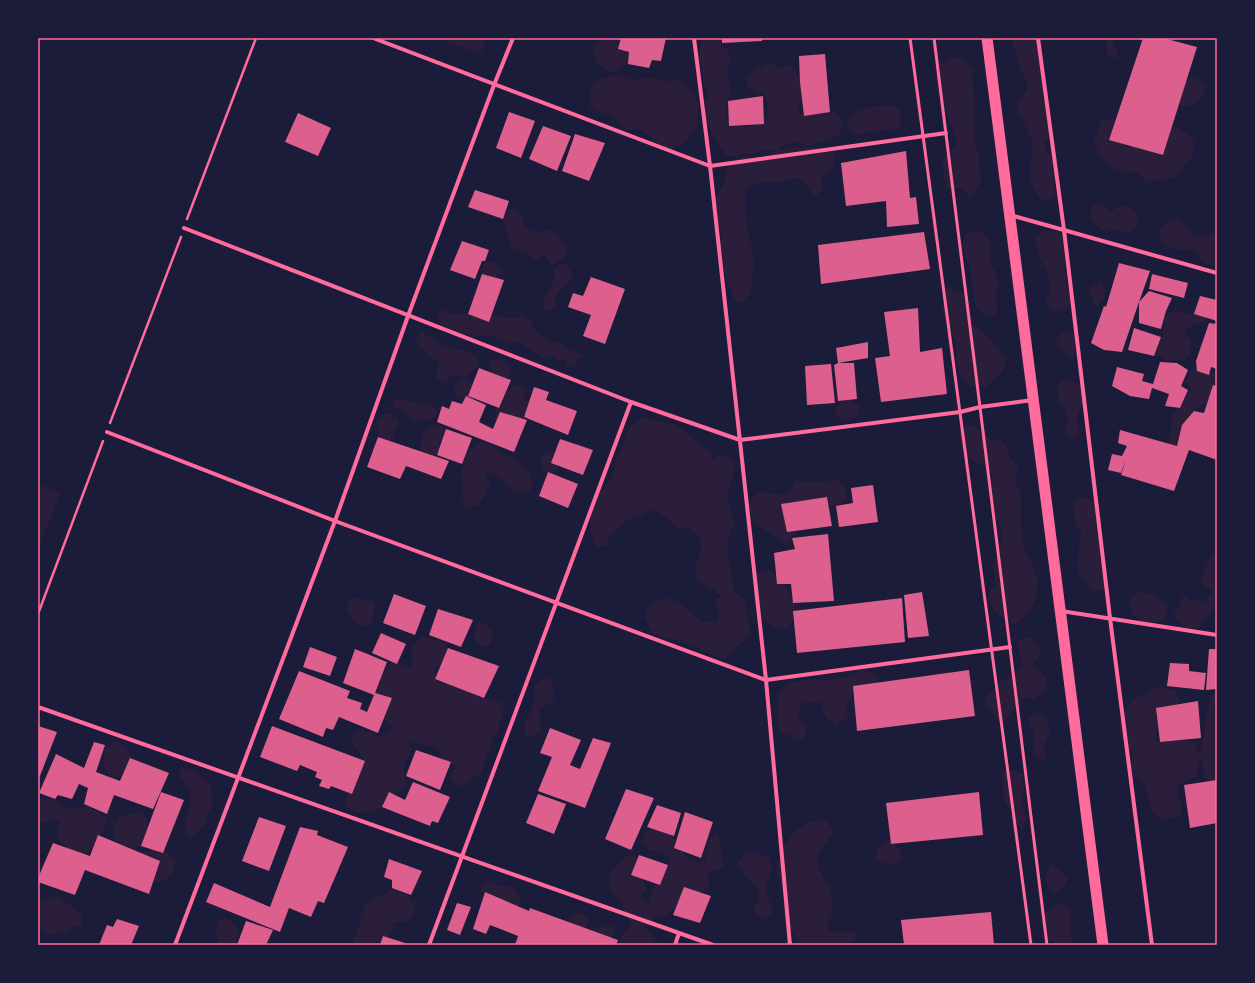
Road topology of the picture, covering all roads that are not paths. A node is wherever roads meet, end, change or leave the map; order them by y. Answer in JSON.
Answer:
{"nodes":[{"id":1,"x":373,"y":38,"type":"edge"},
{"id":2,"x":513,"y":38,"type":"edge"},
{"id":3,"x":694,"y":38,"type":"edge"},
{"id":4,"x":910,"y":38,"type":"edge"},
{"id":5,"x":934,"y":38,"type":"edge"},
{"id":6,"x":987,"y":38,"type":"edge"},
{"id":7,"x":1038,"y":38,"type":"edge"},
{"id":8,"x":494,"y":85,"type":"junction"},
{"id":9,"x":946,"y":133,"type":"junction"},
{"id":10,"x":924,"y":136,"type":"junction"},
{"id":11,"x":710,"y":166,"type":"junction"},
{"id":12,"x":1010,"y":215,"type":"junction"},
{"id":13,"x":184,"y":228,"type":"road end"},
{"id":14,"x":1064,"y":230,"type":"junction"},
{"id":15,"x":1217,"y":273,"type":"edge"},
{"id":16,"x":408,"y":316,"type":"junction"},
{"id":17,"x":1033,"y":400,"type":"junction"},
{"id":18,"x":631,"y":402,"type":"junction"},
{"id":19,"x":980,"y":407,"type":"junction"},
{"id":20,"x":960,"y":412,"type":"junction"},
{"id":21,"x":107,"y":432,"type":"road end"},
{"id":22,"x":740,"y":440,"type":"junction"},
{"id":23,"x":335,"y":521,"type":"junction"},
{"id":24,"x":557,"y":603,"type":"junction"},
{"id":25,"x":1060,"y":611,"type":"junction"},
{"id":26,"x":1110,"y":618,"type":"junction"},
{"id":27,"x":1217,"y":635,"type":"edge"},
{"id":28,"x":1010,"y":647,"type":"junction"},
{"id":29,"x":992,"y":649,"type":"junction"},
{"id":30,"x":766,"y":680,"type":"junction"},
{"id":31,"x":38,"y":707,"type":"edge"},
{"id":32,"x":238,"y":778,"type":"junction"},
{"id":33,"x":462,"y":856,"type":"junction"},
{"id":34,"x":680,"y":933,"type":"junction"},
{"id":35,"x":175,"y":945,"type":"edge"},
{"id":36,"x":429,"y":945,"type":"edge"},
{"id":37,"x":675,"y":945,"type":"edge"},
{"id":38,"x":713,"y":945,"type":"edge"},
{"id":39,"x":790,"y":945,"type":"edge"},
{"id":40,"x":1031,"y":945,"type":"edge"},
{"id":41,"x":1048,"y":945,"type":"edge"},
{"id":42,"x":1103,"y":945,"type":"edge"},
{"id":43,"x":1152,"y":945,"type":"edge"}],
"edges":[{"from":1,"to":8,"type":"street"},
{"from":2,"to":8,"type":"street"},
{"from":3,"to":11,"type":"street"},
{"from":4,"to":10,"type":"lane"},
{"from":5,"to":9,"type":"lane"},
{"from":6,"to":12,"type":"highway"},
{"from":7,"to":14,"type":"street"},
{"from":8,"to":11,"type":"street"},
{"from":8,"to":16,"type":"street"},
{"from":9,"to":10,"type":"street"},
{"from":9,"to":19,"type":"lane"},
{"from":10,"to":11,"type":"street"},
{"from":10,"to":20,"type":"lane"},
{"from":11,"to":22,"type":"street"},
{"from":12,"to":14,"type":"street"},
{"from":12,"to":17,"type":"highway"},
{"from":13,"to":16,"type":"street"},
{"from":14,"to":15,"type":"street"},
{"from":14,"to":26,"type":"street"},
{"from":16,"to":18,"type":"street"},
{"from":16,"to":23,"type":"street"},
{"from":17,"to":19,"type":"street"},
{"from":17,"to":25,"type":"highway"},
{"from":18,"to":22,"type":"street"},
{"from":18,"to":24,"type":"street"},
{"from":19,"to":20,"type":"street"},
{"from":19,"to":28,"type":"lane"},
{"from":20,"to":22,"type":"street"},
{"from":20,"to":29,"type":"lane"},
{"from":21,"to":23,"type":"street"},
{"from":22,"to":30,"type":"street"},
{"from":23,"to":24,"type":"street"},
{"from":23,"to":32,"type":"street"},
{"from":24,"to":30,"type":"street"},
{"from":24,"to":33,"type":"street"},
{"from":25,"to":26,"type":"street"},
{"from":25,"to":42,"type":"highway"},
{"from":26,"to":27,"type":"street"},
{"from":26,"to":43,"type":"street"},
{"from":28,"to":29,"type":"street"},
{"from":28,"to":41,"type":"lane"},
{"from":29,"to":30,"type":"street"},
{"from":29,"to":40,"type":"lane"},
{"from":30,"to":39,"type":"street"},
{"from":31,"to":32,"type":"street"},
{"from":32,"to":33,"type":"street"},
{"from":32,"to":35,"type":"street"},
{"from":33,"to":34,"type":"street"},
{"from":33,"to":36,"type":"street"},
{"from":34,"to":37,"type":"street"},
{"from":34,"to":38,"type":"street"}]}
